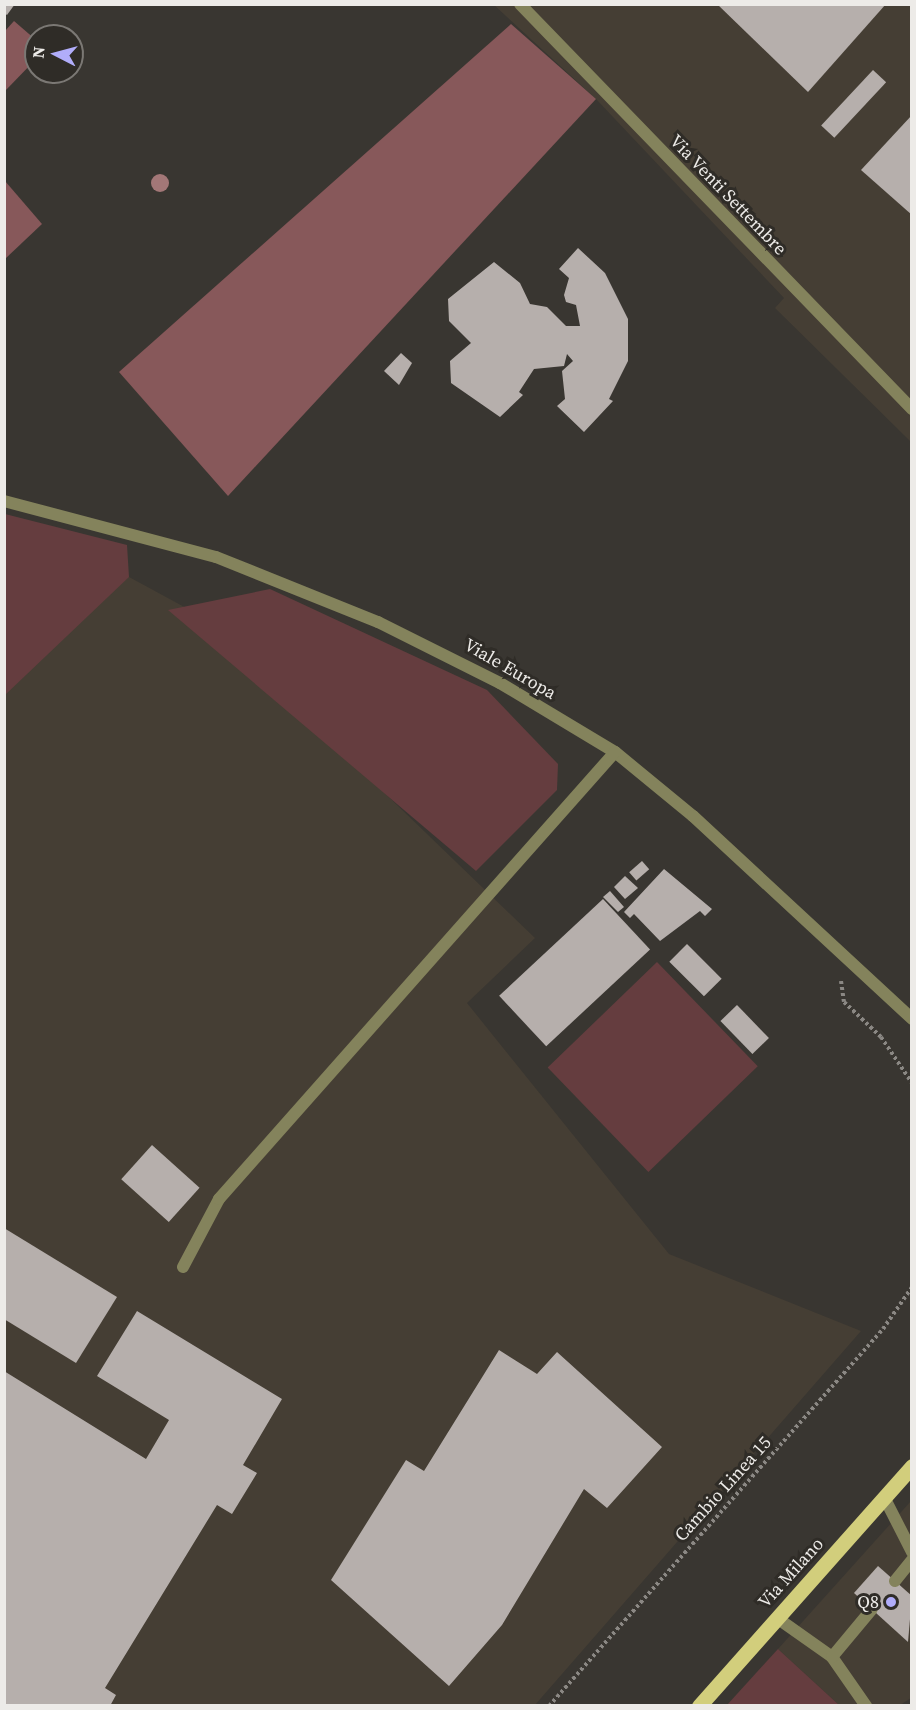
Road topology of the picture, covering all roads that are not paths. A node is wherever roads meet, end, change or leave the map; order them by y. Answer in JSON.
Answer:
{"nodes":[{"id":1,"x":520,"y":4,"type":"edge"},
{"id":2,"x":912,"y":408,"type":"edge"},
{"id":3,"x":4,"y":501,"type":"edge"},
{"id":4,"x":615,"y":752,"type":"junction"},
{"id":5,"x":912,"y":1019,"type":"edge"},
{"id":6,"x":183,"y":1267,"type":"dead end"},
{"id":7,"x":912,"y":1466,"type":"edge"},
{"id":8,"x":884,"y":1497,"type":"junction"},
{"id":9,"x":912,"y":1552,"type":"edge"},
{"id":10,"x":912,"y":1560,"type":"edge"},
{"id":11,"x":895,"y":1581,"type":"dead end"},
{"id":12,"x":872,"y":1610,"type":"dead end"},
{"id":13,"x":777,"y":1618,"type":"junction"},
{"id":14,"x":832,"y":1657,"type":"junction"},
{"id":15,"x":699,"y":1706,"type":"edge"},
{"id":16,"x":866,"y":1706,"type":"edge"}],
"edges":[{"from":1,"to":2,"type":"street","name":"Via Venti Settembre"},
{"from":3,"to":4,"type":"street","name":"Viale Europa"},
{"from":4,"to":5,"type":"street","name":"Viale Europa"},
{"from":4,"to":6,"type":"street"},
{"from":7,"to":8,"type":"main road","name":"Via Milano"},
{"from":8,"to":9,"type":"street"},
{"from":8,"to":13,"type":"main road","name":"Via Milano"},
{"from":10,"to":11,"type":"street"},
{"from":12,"to":14,"type":"street"},
{"from":13,"to":14,"type":"street"},
{"from":13,"to":15,"type":"main road","name":"Via Milano"},
{"from":14,"to":16,"type":"street"}]}
